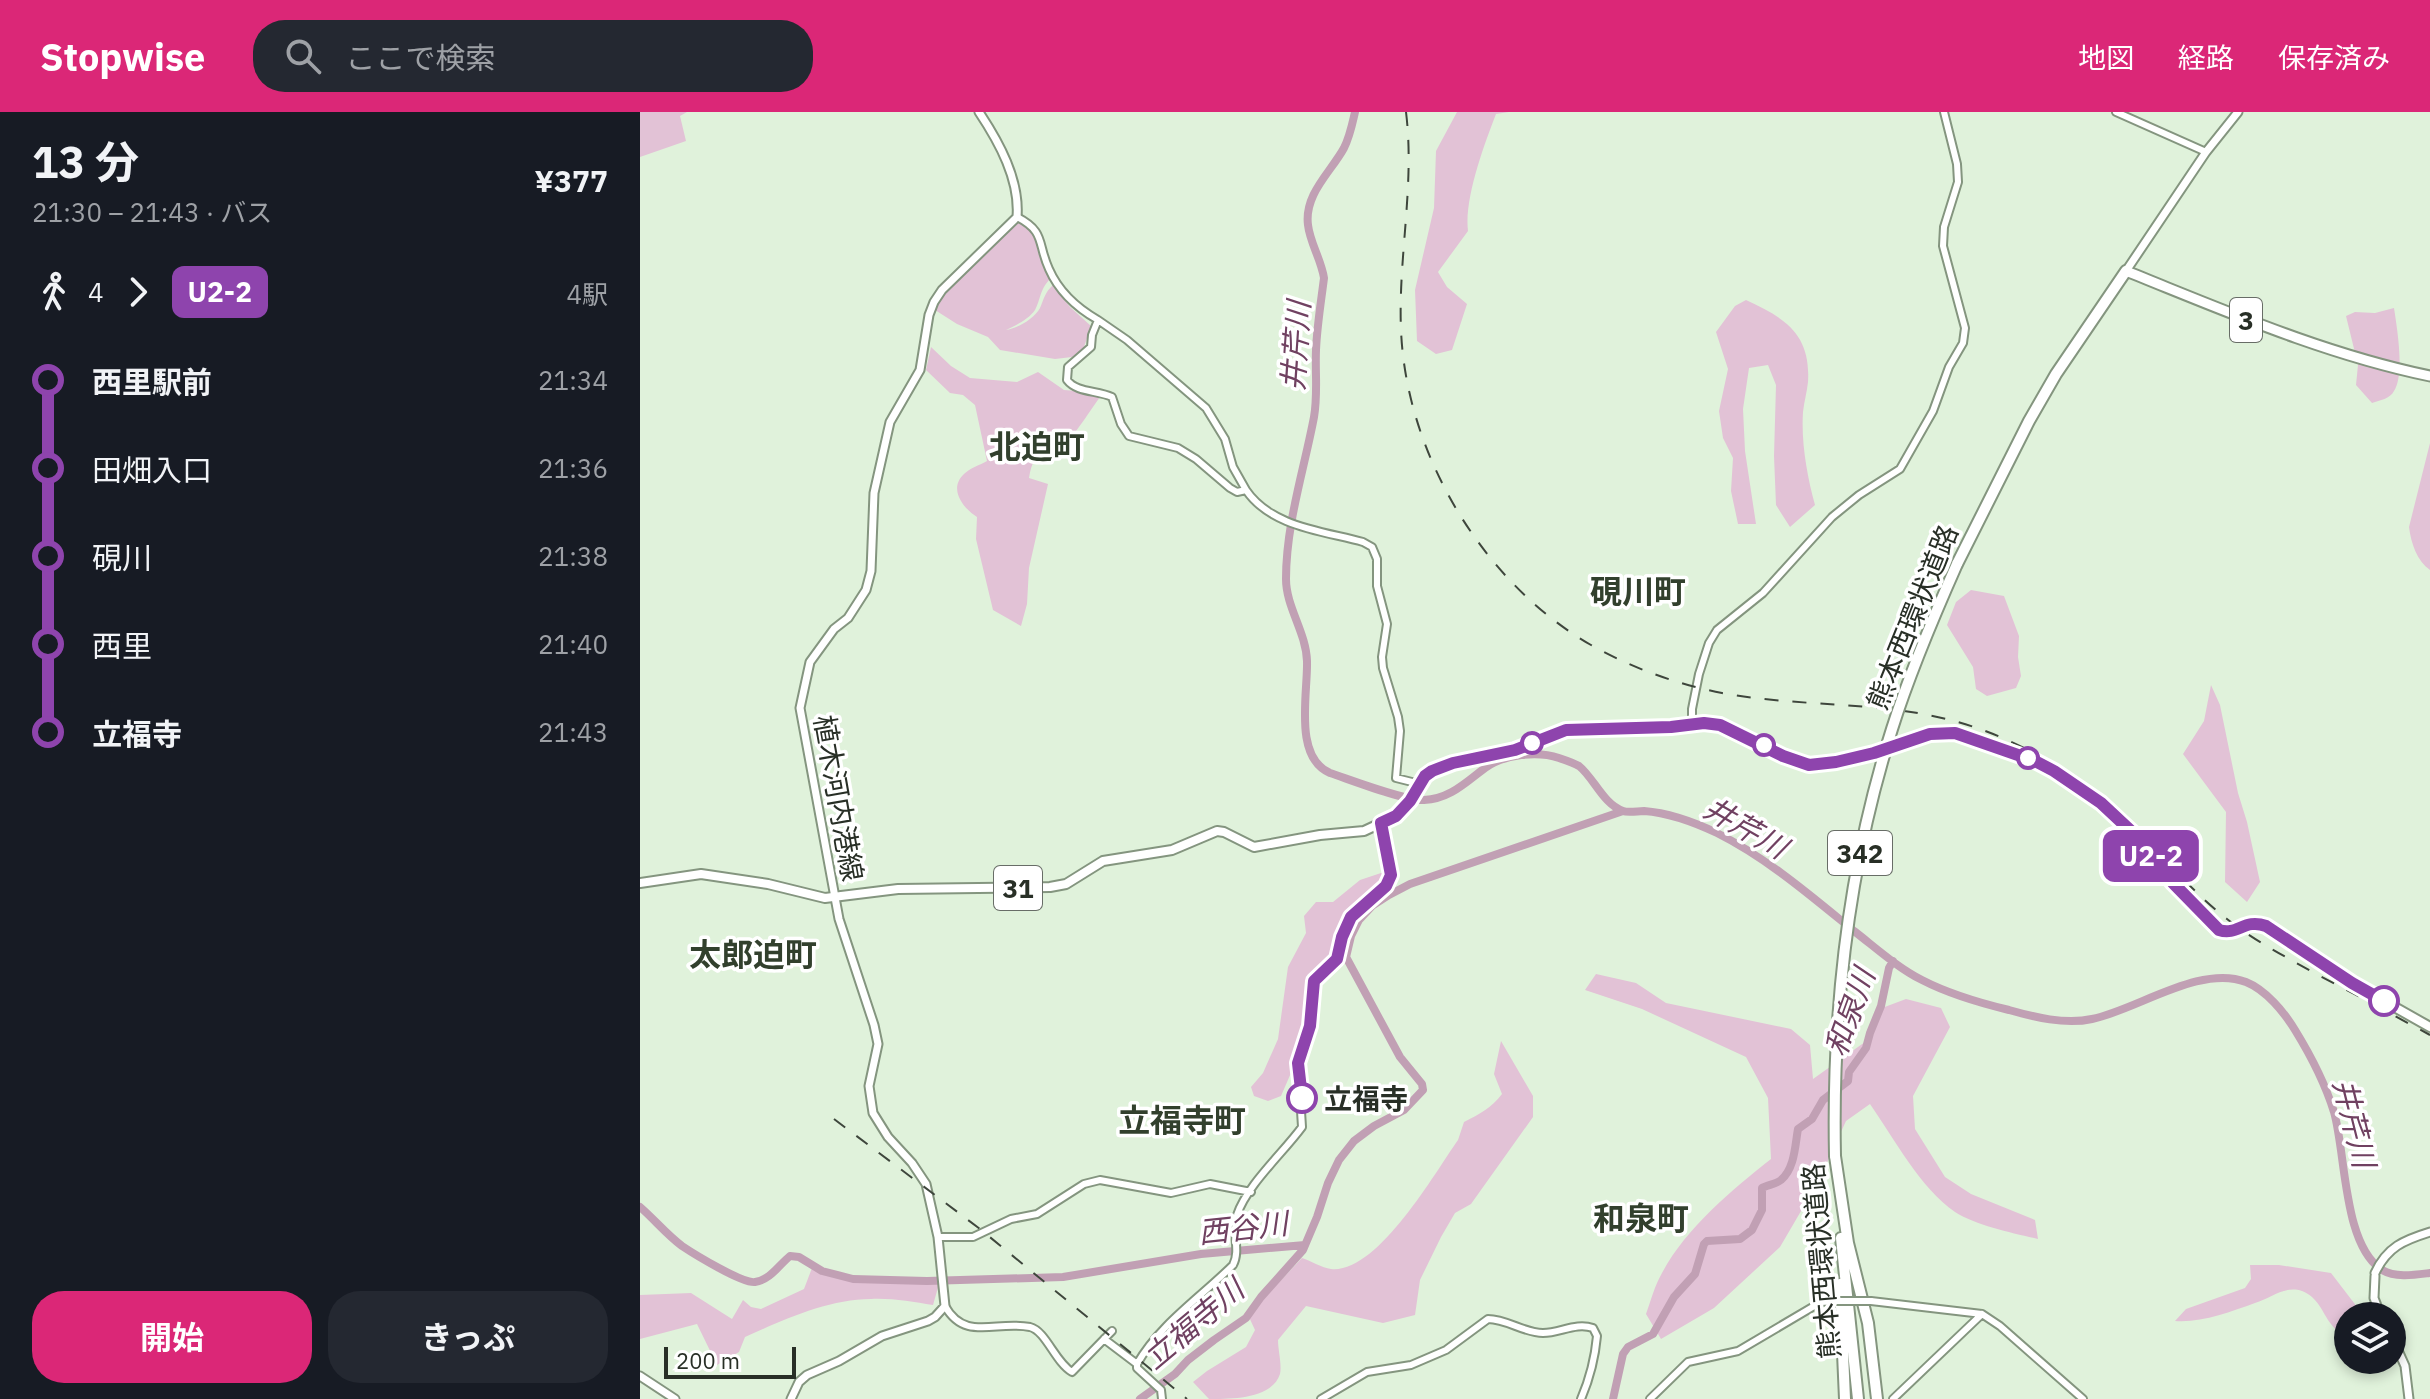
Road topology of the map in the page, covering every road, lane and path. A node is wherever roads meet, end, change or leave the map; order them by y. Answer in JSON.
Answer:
{"nodes":[{"id":1,"x":979,"y":112,"type":"edge"},
{"id":2,"x":1944,"y":112,"type":"edge"},
{"id":3,"x":2116,"y":112,"type":"edge"},
{"id":4,"x":2238,"y":112,"type":"edge"},
{"id":5,"x":2206,"y":152,"type":"junction"},
{"id":6,"x":1017,"y":217,"type":"junction"},
{"id":7,"x":2126,"y":271,"type":"junction"},
{"id":8,"x":1098,"y":320,"type":"junction"},
{"id":9,"x":2430,"y":376,"type":"edge"},
{"id":10,"x":1246,"y":490,"type":"junction"},
{"id":11,"x":1692,"y":724,"type":"junction"},
{"id":12,"x":1420,"y":784,"type":"junction"},
{"id":13,"x":1381,"y":823,"type":"junction"},
{"id":14,"x":640,"y":883,"type":"edge"},
{"id":15,"x":834,"y":897,"type":"junction"},
{"id":16,"x":2430,"y":1027,"type":"edge"},
{"id":17,"x":1835,"y":1156,"type":"junction"},
{"id":18,"x":1251,"y":1192,"type":"junction"},
{"id":19,"x":2430,"y":1232,"type":"edge"},
{"id":20,"x":938,"y":1237,"type":"junction"},
{"id":21,"x":1841,"y":1238,"type":"junction"},
{"id":22,"x":2376,"y":1302,"type":"edge"},
{"id":23,"x":945,"y":1306,"type":"junction"},
{"id":24,"x":1982,"y":1314,"type":"junction"},
{"id":25,"x":1112,"y":1331,"type":"dead end"},
{"id":26,"x":1104,"y":1339,"type":"junction"},
{"id":27,"x":1137,"y":1364,"type":"junction"},
{"id":28,"x":2406,"y":1374,"type":"edge"},
{"id":29,"x":640,"y":1376,"type":"edge"},
{"id":30,"x":675,"y":1399,"type":"edge"},
{"id":31,"x":791,"y":1399,"type":"edge"},
{"id":32,"x":1162,"y":1399,"type":"edge"},
{"id":33,"x":1321,"y":1399,"type":"edge"},
{"id":34,"x":1581,"y":1399,"type":"edge"},
{"id":35,"x":1650,"y":1399,"type":"edge"},
{"id":36,"x":1845,"y":1399,"type":"edge"},
{"id":37,"x":1858,"y":1399,"type":"edge"},
{"id":38,"x":1877,"y":1399,"type":"edge"},
{"id":39,"x":1893,"y":1399,"type":"edge"},
{"id":40,"x":2083,"y":1399,"type":"edge"},
{"id":41,"x":2409,"y":1399,"type":"edge"}],
"edges":[{"from":1,"to":6,"type":"main road"},
{"from":2,"to":11,"type":"street"},
{"from":3,"to":5,"type":"street"},
{"from":4,"to":5,"type":"main road","number":"342"},
{"from":5,"to":7,"type":"main road","number":"342"},
{"from":6,"to":8,"type":"street"},
{"from":6,"to":15,"type":"main road","name":"植木河内港線"},
{"from":7,"to":9,"type":"highway","number":"3"},
{"from":7,"to":17,"type":"highway","name":"熊本西環状道路","number":"342","bridge":true},
{"from":8,"to":10,"type":"street"},
{"from":8,"to":10,"type":"street"},
{"from":10,"to":12,"type":"street"},
{"from":11,"to":12,"type":"main road","number":"31"},
{"from":11,"to":16,"type":"main road","number":"31","bridge":true},
{"from":12,"to":13,"type":"main road","number":"31"},
{"from":13,"to":15,"type":"main road","number":"31"},
{"from":13,"to":18,"type":"street"},
{"from":14,"to":15,"type":"main road","number":"31"},
{"from":15,"to":20,"type":"main road","name":"植木河内港線"},
{"from":17,"to":21,"type":"highway","name":"熊本西環状道路","number":"342"},
{"from":17,"to":38,"type":"highway"},
{"from":18,"to":20,"type":"street"},
{"from":18,"to":27,"type":"street"},
{"from":19,"to":22,"type":"main road"},
{"from":20,"to":23,"type":"main road","name":"植木河内港線"},
{"from":21,"to":36,"type":"highway"},
{"from":21,"to":37,"type":"highway","name":"熊本西環状道路","number":"342"},
{"from":23,"to":26,"type":"street"},
{"from":23,"to":31,"type":"main road"},
{"from":24,"to":35,"type":"street","bridge":true},
{"from":24,"to":39,"type":"street"},
{"from":24,"to":40,"type":"street"},
{"from":25,"to":26,"type":"street"},
{"from":26,"to":27,"type":"street"},
{"from":27,"to":32,"type":"street"},
{"from":28,"to":41,"type":"main road"},
{"from":29,"to":30,"type":"main road"},
{"from":33,"to":34,"type":"street"}]}
